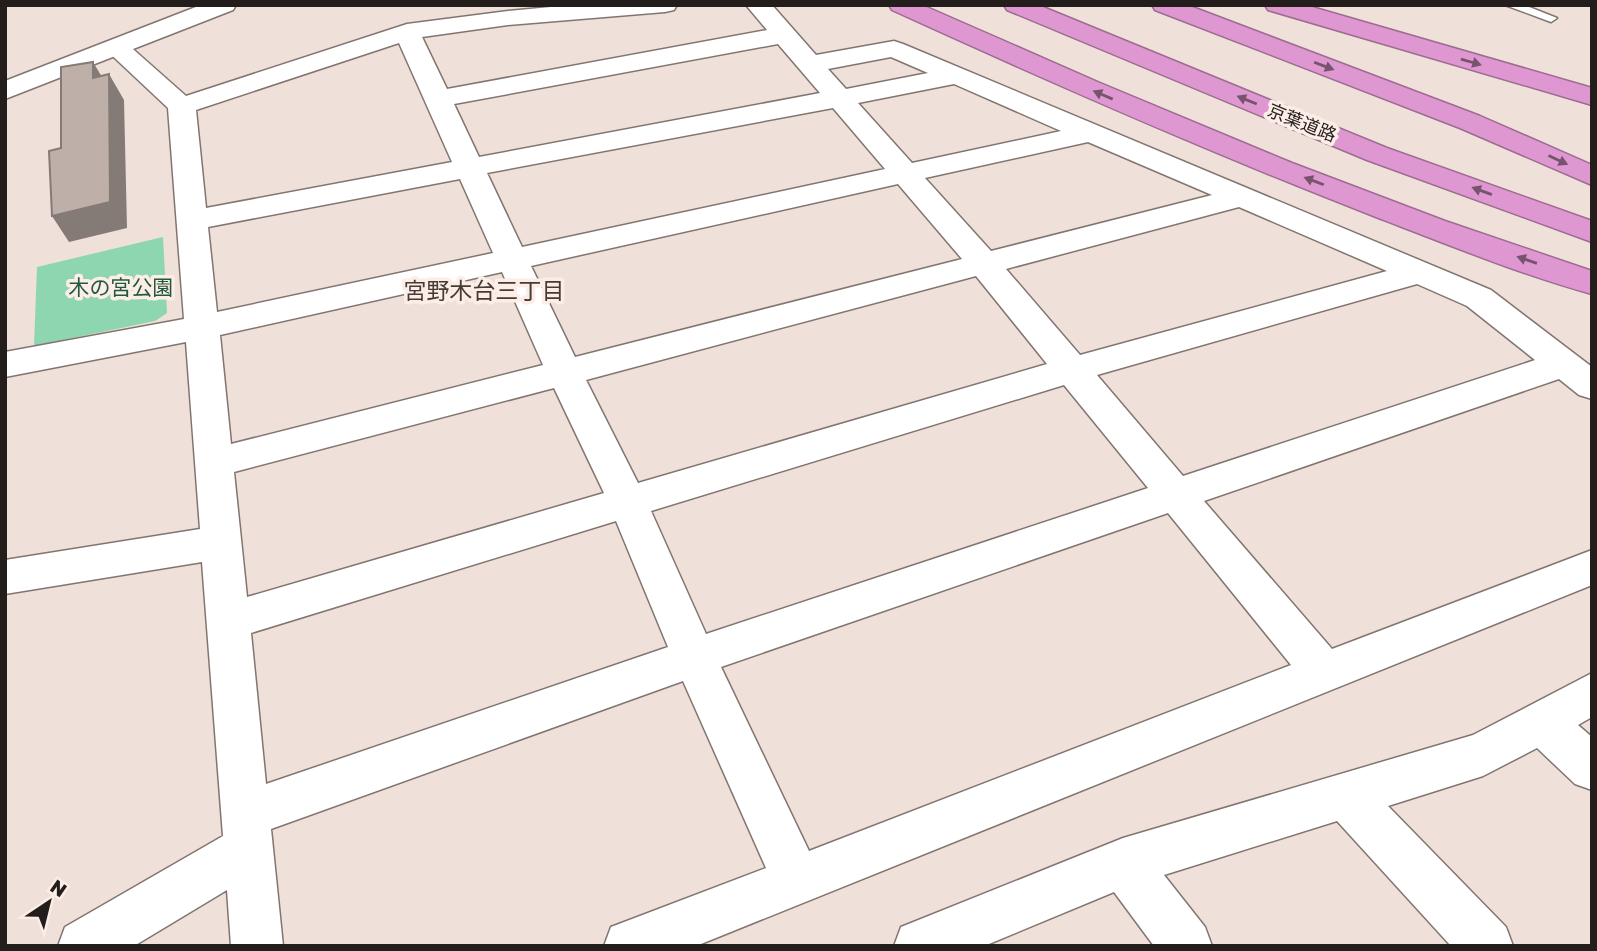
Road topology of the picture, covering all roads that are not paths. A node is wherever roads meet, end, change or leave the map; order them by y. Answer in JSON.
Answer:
{"nodes":[{"id":1,"x":224,"y":5,"type":"edge"},
{"id":2,"x":665,"y":5,"type":"edge"},
{"id":3,"x":758,"y":5,"type":"edge"},
{"id":4,"x":901,"y":5,"type":"edge"},
{"id":5,"x":1016,"y":5,"type":"edge"},
{"id":6,"x":1164,"y":5,"type":"edge"},
{"id":7,"x":1277,"y":5,"type":"edge"},
{"id":8,"x":1511,"y":5,"type":"edge"},
{"id":9,"x":1551,"y":18,"type":"dead end"},
{"id":10,"x":407,"y":32,"type":"junction"},
{"id":11,"x":783,"y":34,"type":"junction"},
{"id":12,"x":116,"y":47,"type":"junction"},
{"id":13,"x":809,"y":64,"type":"junction"},
{"id":14,"x":957,"y":76,"type":"junction"},
{"id":15,"x":5,"y":91,"type":"edge"},
{"id":16,"x":1592,"y":97,"type":"edge"},
{"id":17,"x":839,"y":98,"type":"junction"},
{"id":18,"x":438,"y":99,"type":"junction"},
{"id":19,"x":182,"y":106,"type":"junction"},
{"id":20,"x":1090,"y":134,"type":"junction"},
{"id":21,"x":469,"y":167,"type":"junction"},
{"id":22,"x":906,"y":174,"type":"junction"},
{"id":23,"x":1592,"y":176,"type":"edge"},
{"id":24,"x":1241,"y":197,"type":"junction"},
{"id":25,"x":192,"y":220,"type":"junction"},
{"id":26,"x":1592,"y":232,"type":"edge"},
{"id":27,"x":512,"y":260,"type":"junction"},
{"id":28,"x":983,"y":263,"type":"junction"},
{"id":29,"x":1419,"y":273,"type":"junction"},
{"id":30,"x":1592,"y":283,"type":"edge"},
{"id":31,"x":202,"y":327,"type":"junction"},
{"id":32,"x":7,"y":367,"type":"edge"},
{"id":33,"x":1071,"y":370,"type":"junction"},
{"id":34,"x":564,"y":372,"type":"junction"},
{"id":35,"x":1578,"y":375,"type":"edge"},
{"id":36,"x":214,"y":463,"type":"junction"},
{"id":37,"x":1175,"y":495,"type":"junction"},
{"id":38,"x":627,"y":501,"type":"junction"},
{"id":39,"x":221,"y":542,"type":"junction"},
{"id":40,"x":1592,"y":567,"type":"edge"},
{"id":41,"x":5,"y":577,"type":"edge"},
{"id":42,"x":228,"y":621,"type":"junction"},
{"id":43,"x":694,"y":657,"type":"junction"},
{"id":44,"x":1325,"y":674,"type":"junction"},
{"id":45,"x":1592,"y":692,"type":"edge"},
{"id":46,"x":1541,"y":722,"type":"junction"},
{"id":47,"x":1592,"y":768,"type":"edge"},
{"id":48,"x":1345,"y":795,"type":"junction"},
{"id":49,"x":246,"y":832,"type":"junction"},
{"id":50,"x":1123,"y":863,"type":"junction"},
{"id":51,"x":797,"y":880,"type":"junction"},
{"id":52,"x":84,"y":946,"type":"edge"},
{"id":53,"x":257,"y":946,"type":"edge"},
{"id":54,"x":630,"y":946,"type":"edge"},
{"id":55,"x":920,"y":946,"type":"edge"},
{"id":56,"x":1186,"y":946,"type":"edge"},
{"id":57,"x":1487,"y":946,"type":"edge"}],
"edges":[{"from":1,"to":12,"type":"street"},
{"from":2,"to":10,"type":"street"},
{"from":3,"to":11,"type":"street"},
{"from":30,"to":4,"type":"highway","one_way":true},
{"from":26,"to":5,"type":"highway","name":"京葉道路","one_way":true},
{"from":6,"to":23,"type":"highway","one_way":true},
{"from":7,"to":16,"type":"highway","one_way":true},
{"from":8,"to":9,"type":"lane"},
{"from":10,"to":18,"type":"street"},
{"from":10,"to":19,"type":"street"},
{"from":11,"to":13,"type":"street"},
{"from":11,"to":18,"type":"street"},
{"from":12,"to":15,"type":"street"},
{"from":12,"to":19,"type":"street"},
{"from":13,"to":14,"type":"street"},
{"from":13,"to":17,"type":"street"},
{"from":14,"to":17,"type":"street"},
{"from":14,"to":20,"type":"street"},
{"from":17,"to":21,"type":"street"},
{"from":17,"to":22,"type":"street"},
{"from":18,"to":21,"type":"street"},
{"from":19,"to":25,"type":"street"},
{"from":20,"to":22,"type":"street"},
{"from":20,"to":24,"type":"street"},
{"from":21,"to":25,"type":"street"},
{"from":21,"to":27,"type":"street"},
{"from":22,"to":27,"type":"street"},
{"from":22,"to":28,"type":"street"},
{"from":24,"to":28,"type":"street"},
{"from":24,"to":29,"type":"street"},
{"from":25,"to":31,"type":"street"},
{"from":27,"to":31,"type":"street"},
{"from":27,"to":34,"type":"street"},
{"from":28,"to":33,"type":"street"},
{"from":28,"to":34,"type":"street"},
{"from":29,"to":33,"type":"street"},
{"from":29,"to":35,"type":"street"},
{"from":31,"to":32,"type":"street"},
{"from":31,"to":36,"type":"street"},
{"from":33,"to":37,"type":"street"},
{"from":33,"to":38,"type":"street"},
{"from":34,"to":36,"type":"street"},
{"from":34,"to":38,"type":"street"},
{"from":35,"to":37,"type":"street"},
{"from":36,"to":39,"type":"street"},
{"from":37,"to":43,"type":"street"},
{"from":37,"to":44,"type":"street"},
{"from":38,"to":42,"type":"street"},
{"from":38,"to":43,"type":"street"},
{"from":39,"to":41,"type":"street"},
{"from":39,"to":42,"type":"street"},
{"from":40,"to":44,"type":"street"},
{"from":42,"to":49,"type":"street"},
{"from":43,"to":49,"type":"street"},
{"from":43,"to":51,"type":"street"},
{"from":44,"to":51,"type":"street"},
{"from":45,"to":46,"type":"street"},
{"from":46,"to":47,"type":"street"},
{"from":46,"to":48,"type":"street"},
{"from":48,"to":50,"type":"street"},
{"from":48,"to":57,"type":"street"},
{"from":49,"to":52,"type":"street"},
{"from":49,"to":53,"type":"street"},
{"from":50,"to":55,"type":"street"},
{"from":50,"to":56,"type":"street"},
{"from":51,"to":54,"type":"street"}]}
